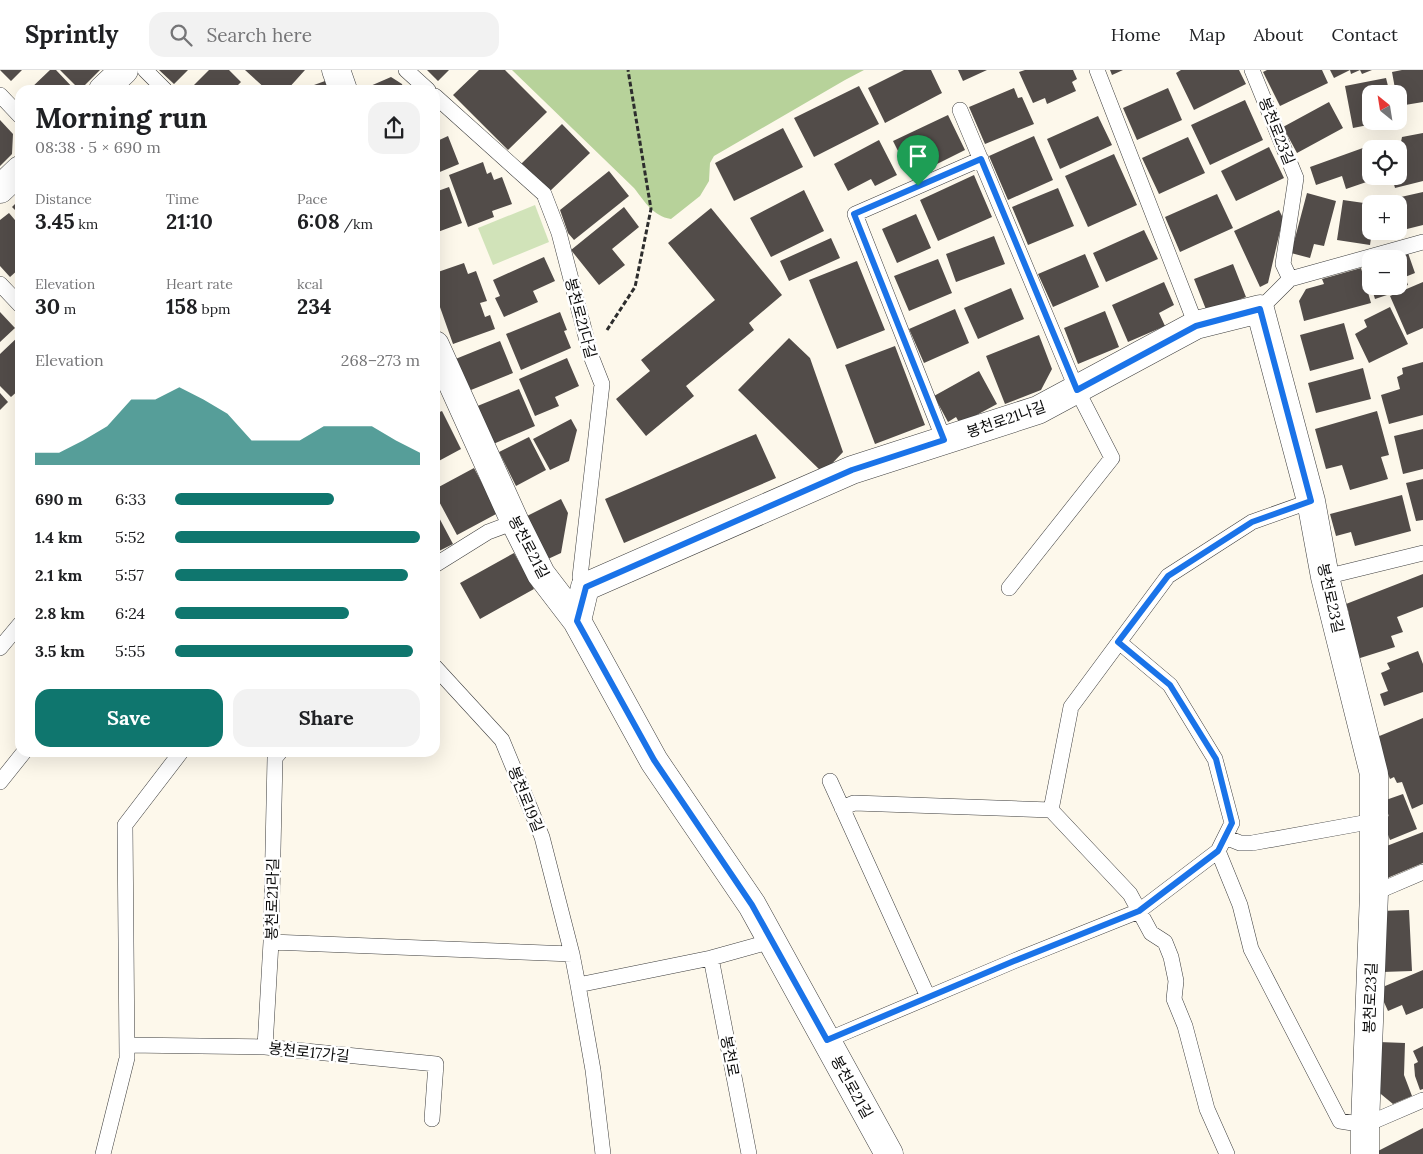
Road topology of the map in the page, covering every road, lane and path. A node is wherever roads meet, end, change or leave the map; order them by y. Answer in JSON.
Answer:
{"nodes":[{"id":1,"x":124,"y":70,"type":"edge"},
{"id":2,"x":145,"y":70,"type":"edge"},
{"id":3,"x":336,"y":70,"type":"edge"},
{"id":4,"x":406,"y":70,"type":"edge"},
{"id":5,"x":628,"y":70,"type":"edge"},
{"id":6,"x":1097,"y":70,"type":"edge"},
{"id":7,"x":1252,"y":70,"type":"edge"},
{"id":8,"x":108,"y":85,"type":"edge"},
{"id":9,"x":160,"y":85,"type":"edge"},
{"id":10,"x":341,"y":85,"type":"edge"},
{"id":11,"x":422,"y":85,"type":"edge"},
{"id":12,"x":0,"y":95,"type":"edge"},
{"id":13,"x":440,"y":100,"type":"edge"},
{"id":14,"x":960,"y":110,"type":"dead end"},
{"id":15,"x":15,"y":111,"type":"edge"},
{"id":16,"x":981,"y":159,"type":"junction"},
{"id":17,"x":15,"y":175,"type":"edge"},
{"id":18,"x":0,"y":189,"type":"edge"},
{"id":19,"x":1423,"y":242,"type":"edge"},
{"id":20,"x":1290,"y":278,"type":"junction"},
{"id":21,"x":0,"y":284,"type":"edge"},
{"id":22,"x":15,"y":300,"type":"edge"},
{"id":23,"x":1260,"y":309,"type":"junction"},
{"id":24,"x":1196,"y":326,"type":"junction"},
{"id":25,"x":440,"y":356,"type":"edge"},
{"id":26,"x":590,"y":356,"type":"junction"},
{"id":27,"x":1077,"y":390,"type":"junction"},
{"id":28,"x":944,"y":440,"type":"junction"},
{"id":29,"x":1311,"y":501,"type":"junction"},
{"id":30,"x":515,"y":522,"type":"junction"},
{"id":31,"x":1423,"y":553,"type":"edge"},
{"id":32,"x":440,"y":562,"type":"edge"},
{"id":33,"x":1325,"y":577,"type":"junction"},
{"id":34,"x":586,"y":587,"type":"junction"},
{"id":35,"x":1009,"y":588,"type":"dead end"},
{"id":36,"x":577,"y":621,"type":"junction"},
{"id":37,"x":15,"y":630,"type":"edge"},
{"id":38,"x":1118,"y":642,"type":"junction"},
{"id":39,"x":0,"y":648,"type":"edge"},
{"id":40,"x":440,"y":673,"type":"edge"},
{"id":41,"x":20,"y":757,"type":"edge"},
{"id":42,"x":177,"y":757,"type":"edge"},
{"id":43,"x":276,"y":757,"type":"edge"},
{"id":44,"x":830,"y":781,"type":"dead end"},
{"id":45,"x":0,"y":782,"type":"edge"},
{"id":46,"x":842,"y":808,"type":"junction"},
{"id":47,"x":1051,"y":810,"type":"junction"},
{"id":48,"x":1374,"y":821,"type":"junction"},
{"id":49,"x":1222,"y":844,"type":"junction"},
{"id":50,"x":1423,"y":872,"type":"edge"},
{"id":51,"x":1374,"y":893,"type":"junction"},
{"id":52,"x":1139,"y":911,"type":"junction"},
{"id":53,"x":772,"y":941,"type":"junction"},
{"id":54,"x":271,"y":942,"type":"junction"},
{"id":55,"x":572,"y":954,"type":"junction"},
{"id":56,"x":711,"y":958,"type":"junction"},
{"id":57,"x":578,"y":985,"type":"junction"},
{"id":58,"x":928,"y":997,"type":"junction"},
{"id":59,"x":827,"y":1040,"type":"junction"},
{"id":60,"x":127,"y":1045,"type":"junction"},
{"id":61,"x":265,"y":1047,"type":"junction"},
{"id":62,"x":1423,"y":1100,"type":"edge"},
{"id":63,"x":432,"y":1119,"type":"dead end"},
{"id":64,"x":1365,"y":1125,"type":"junction"},
{"id":65,"x":103,"y":1154,"type":"edge"},
{"id":66,"x":603,"y":1154,"type":"edge"},
{"id":67,"x":749,"y":1154,"type":"edge"},
{"id":68,"x":889,"y":1154,"type":"edge"},
{"id":69,"x":1227,"y":1154,"type":"edge"},
{"id":70,"x":1365,"y":1154,"type":"edge"}],
"edges":[{"from":1,"to":8,"type":"street"},
{"from":2,"to":9,"type":"lane"},
{"from":3,"to":10,"type":"street"},
{"from":4,"to":11,"type":"lane"},
{"from":5,"to":26,"type":"path"},
{"from":6,"to":24,"type":"lane"},
{"from":7,"to":20,"type":"lane","name":"봉천로23길"},
{"from":12,"to":15,"type":"lane"},
{"from":13,"to":26,"type":"lane","name":"봉천로21다길"},
{"from":14,"to":16,"type":"lane"},
{"from":16,"to":27,"type":"lane"},
{"from":16,"to":28,"type":"lane"},
{"from":17,"to":18,"type":"street"},
{"from":19,"to":20,"type":"lane"},
{"from":20,"to":23,"type":"lane"},
{"from":21,"to":22,"type":"lane"},
{"from":23,"to":24,"type":"street","name":"봉천로21나길"},
{"from":23,"to":29,"type":"street","name":"봉천로23길"},
{"from":24,"to":27,"type":"street","name":"봉천로21나길"},
{"from":25,"to":30,"type":"street","name":"봉천로21길"},
{"from":26,"to":34,"type":"lane","name":"봉천로21다길"},
{"from":27,"to":28,"type":"street","name":"봉천로21나길"},
{"from":27,"to":35,"type":"lane"},
{"from":28,"to":34,"type":"street","name":"봉천로21나길"},
{"from":29,"to":33,"type":"street","name":"봉천로23길"},
{"from":29,"to":38,"type":"lane"},
{"from":30,"to":32,"type":"lane"},
{"from":30,"to":36,"type":"street","name":"봉천로21길"},
{"from":31,"to":33,"type":"lane"},
{"from":33,"to":48,"type":"street","name":"봉천로23길"},
{"from":34,"to":36,"type":"street"},
{"from":36,"to":53,"type":"street","name":"봉천로21길"},
{"from":37,"to":39,"type":"lane"},
{"from":38,"to":47,"type":"lane"},
{"from":38,"to":49,"type":"lane"},
{"from":40,"to":55,"type":"lane","name":"봉천로19길"},
{"from":41,"to":45,"type":"lane"},
{"from":42,"to":60,"type":"lane"},
{"from":43,"to":54,"type":"lane","name":"봉천로21라길"},
{"from":44,"to":46,"type":"lane"},
{"from":46,"to":47,"type":"lane"},
{"from":46,"to":58,"type":"lane"},
{"from":47,"to":52,"type":"lane"},
{"from":48,"to":49,"type":"lane"},
{"from":48,"to":51,"type":"street","name":"봉천로23길"},
{"from":49,"to":52,"type":"lane"},
{"from":49,"to":64,"type":"lane"},
{"from":50,"to":51,"type":"lane"},
{"from":51,"to":64,"type":"street","name":"봉천로23길"},
{"from":52,"to":58,"type":"lane"},
{"from":52,"to":69,"type":"lane"},
{"from":53,"to":56,"type":"lane"},
{"from":53,"to":59,"type":"street","name":"봉천로21길"},
{"from":54,"to":55,"type":"lane"},
{"from":54,"to":61,"type":"lane","name":"봉천로21라길"},
{"from":55,"to":57,"type":"lane","name":"봉천로19길"},
{"from":56,"to":57,"type":"lane"},
{"from":56,"to":67,"type":"lane","name":"봉천로"},
{"from":57,"to":66,"type":"lane","name":"봉천로19길"},
{"from":58,"to":59,"type":"lane"},
{"from":59,"to":68,"type":"street","name":"봉천로21길"},
{"from":60,"to":61,"type":"lane","name":"봉천로17가길"},
{"from":60,"to":65,"type":"lane"},
{"from":61,"to":63,"type":"lane","name":"봉천로17가길"},
{"from":62,"to":64,"type":"lane"},
{"from":64,"to":70,"type":"street","name":"봉천로23길"}]}
